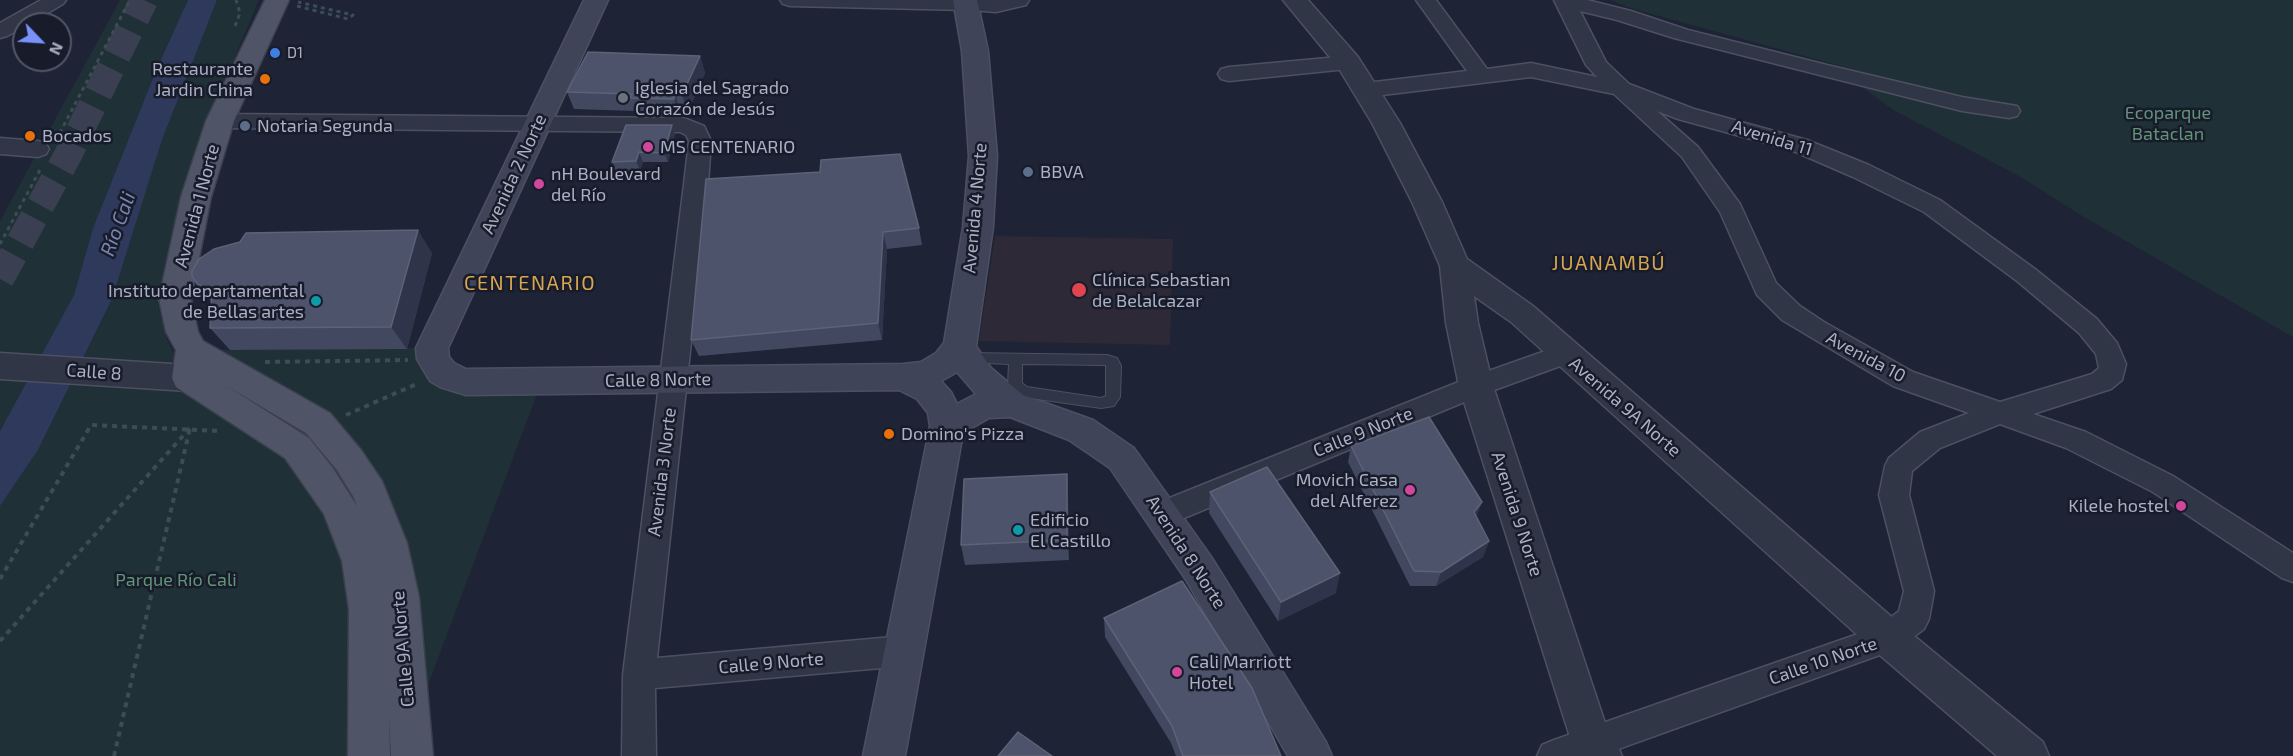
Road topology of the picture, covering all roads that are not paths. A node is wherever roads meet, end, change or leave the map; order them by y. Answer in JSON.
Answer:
{"nodes":[{"id":1,"x":56,"y":0,"type":"edge"},
{"id":2,"x":276,"y":0,"type":"edge"},
{"id":3,"x":596,"y":0,"type":"edge"},
{"id":4,"x":790,"y":0,"type":"edge"},
{"id":5,"x":1017,"y":0,"type":"edge"},
{"id":6,"x":1295,"y":0,"type":"edge"},
{"id":7,"x":1426,"y":0,"type":"edge"},
{"id":8,"x":1565,"y":1,"type":"edge"},
{"id":9,"x":966,"y":2,"type":"edge"},
{"id":10,"x":0,"y":32,"type":"edge"},
{"id":11,"x":1348,"y":63,"type":"junction"},
{"id":12,"x":1229,"y":74,"type":"dead end"},
{"id":13,"x":1481,"y":75,"type":"junction"},
{"id":14,"x":1621,"y":89,"type":"junction"},
{"id":15,"x":1366,"y":90,"type":"junction"},
{"id":16,"x":2008,"y":111,"type":"dead end"},
{"id":17,"x":220,"y":121,"type":"junction"},
{"id":18,"x":538,"y":124,"type":"junction"},
{"id":19,"x":0,"y":146,"type":"edge"},
{"id":20,"x":45,"y":153,"type":"road end"},
{"id":21,"x":1455,"y":266,"type":"junction"},
{"id":22,"x":963,"y":352,"type":"junction"},
{"id":23,"x":1565,"y":354,"type":"junction"},
{"id":24,"x":1016,"y":359,"type":"junction"},
{"id":25,"x":436,"y":360,"type":"joint"},
{"id":26,"x":190,"y":364,"type":"junction"},
{"id":27,"x":2114,"y":364,"type":"joint"},
{"id":28,"x":0,"y":366,"type":"edge"},
{"id":29,"x":903,"y":377,"type":"junction"},
{"id":30,"x":674,"y":381,"type":"junction"},
{"id":31,"x":1476,"y":386,"type":"junction"},
{"id":32,"x":1011,"y":404,"type":"junction"},
{"id":33,"x":1055,"y":408,"type":"junction"},
{"id":34,"x":1999,"y":413,"type":"junction"},
{"id":35,"x":947,"y":426,"type":"junction"},
{"id":36,"x":1162,"y":514,"type":"junction"},
{"id":37,"x":389,"y":543,"type":"junction"},
{"id":38,"x":2293,"y":570,"type":"edge"},
{"id":39,"x":1888,"y":638,"type":"junction"},
{"id":40,"x":904,"y":651,"type":"junction"},
{"id":41,"x":639,"y":675,"type":"junction"},
{"id":42,"x":369,"y":678,"type":"junction"},
{"id":43,"x":1596,"y":749,"type":"edge"},
{"id":44,"x":369,"y":756,"type":"edge"},
{"id":45,"x":412,"y":756,"type":"edge"},
{"id":46,"x":639,"y":756,"type":"edge"},
{"id":47,"x":884,"y":756,"type":"edge"},
{"id":48,"x":1311,"y":756,"type":"edge"},
{"id":49,"x":1554,"y":756,"type":"edge"},
{"id":50,"x":2028,"y":756,"type":"edge"}],
"edges":[{"from":1,"to":10,"type":"street"},
{"from":2,"to":17,"type":"main road","name":"Avenida 1 Norte"},
{"from":3,"to":18,"type":"main road","name":"Avenida 2 Norte"},
{"from":4,"to":9,"type":"street"},
{"from":5,"to":9,"type":"street"},
{"from":6,"to":11,"type":"street"},
{"from":7,"to":13,"type":"street"},
{"from":8,"to":14,"type":"street","name":"Avenida 10"},
{"from":8,"to":16,"type":"street"},
{"from":9,"to":22,"type":"main road","name":"Avenida 4 Norte"},
{"from":11,"to":12,"type":"street"},
{"from":11,"to":15,"type":"street"},
{"from":13,"to":14,"type":"street","name":"Avenida 11"},
{"from":13,"to":15,"type":"street","name":"Avenida 11"},
{"from":14,"to":27,"type":"street","name":"Avenida 11"},
{"from":14,"to":34,"type":"street","name":"Avenida 10"},
{"from":15,"to":21,"type":"street"},
{"from":17,"to":18,"type":"street"},
{"from":17,"to":26,"type":"main road","name":"Avenida 1 Norte"},
{"from":18,"to":25,"type":"main road","name":"Avenida 2 Norte"},
{"from":18,"to":30,"type":"street","name":"Avenida 3 Norte"},
{"from":19,"to":20,"type":"street"},
{"from":21,"to":23,"type":"street","name":"Avenida 9A Norte"},
{"from":21,"to":31,"type":"street","name":"Avenida 9 Norte"},
{"from":22,"to":24,"type":"lane"},
{"from":22,"to":29,"type":"main road","name":"Calle 8 Norte"},
{"from":22,"to":32,"type":"main road","name":"Avenida 8 Norte"},
{"from":23,"to":31,"type":"street","name":"Calle 9 Norte"},
{"from":23,"to":39,"type":"street","name":"Avenida 9A Norte"},
{"from":24,"to":33,"type":"lane"},
{"from":24,"to":33,"type":"lane"},
{"from":25,"to":30,"type":"main road","name":"Calle 8 Norte"},
{"from":26,"to":28,"type":"street","name":"Calle 8"},
{"from":26,"to":37,"type":"main road"},
{"from":26,"to":42,"type":"main road"},
{"from":27,"to":34,"type":"street","name":"Calle 10 Norte"},
{"from":29,"to":30,"type":"main road","name":"Calle 8 Norte"},
{"from":29,"to":35,"type":"main road","name":"Calle 8 Norte"},
{"from":30,"to":41,"type":"street","name":"Avenida 3 Norte"},
{"from":31,"to":36,"type":"street","name":"Calle 9 Norte"},
{"from":31,"to":43,"type":"street","name":"Avenida 9 Norte"},
{"from":32,"to":33,"type":"main road","name":"Avenida 8 Norte"},
{"from":32,"to":35,"type":"main road","name":"Avenida 8 Norte"},
{"from":33,"to":36,"type":"main road","name":"Avenida 8 Norte"},
{"from":34,"to":38,"type":"street","name":"Avenida 10"},
{"from":34,"to":39,"type":"street","name":"Calle 10 Norte"},
{"from":35,"to":40,"type":"main road"},
{"from":36,"to":48,"type":"main road","name":"Avenida 8 Norte"},
{"from":37,"to":42,"type":"main road"},
{"from":37,"to":45,"type":"main road","name":"Calle 9A Norte"},
{"from":39,"to":43,"type":"street","name":"Calle 10 Norte"},
{"from":39,"to":50,"type":"street","name":"Avenida 9A Norte"},
{"from":40,"to":41,"type":"street","name":"Calle 9 Norte"},
{"from":40,"to":47,"type":"main road"},
{"from":41,"to":46,"type":"street","name":"Avenida 3 Norte"},
{"from":42,"to":44,"type":"main road"},
{"from":43,"to":49,"type":"street","name":"Calle 10 Norte"}]}
